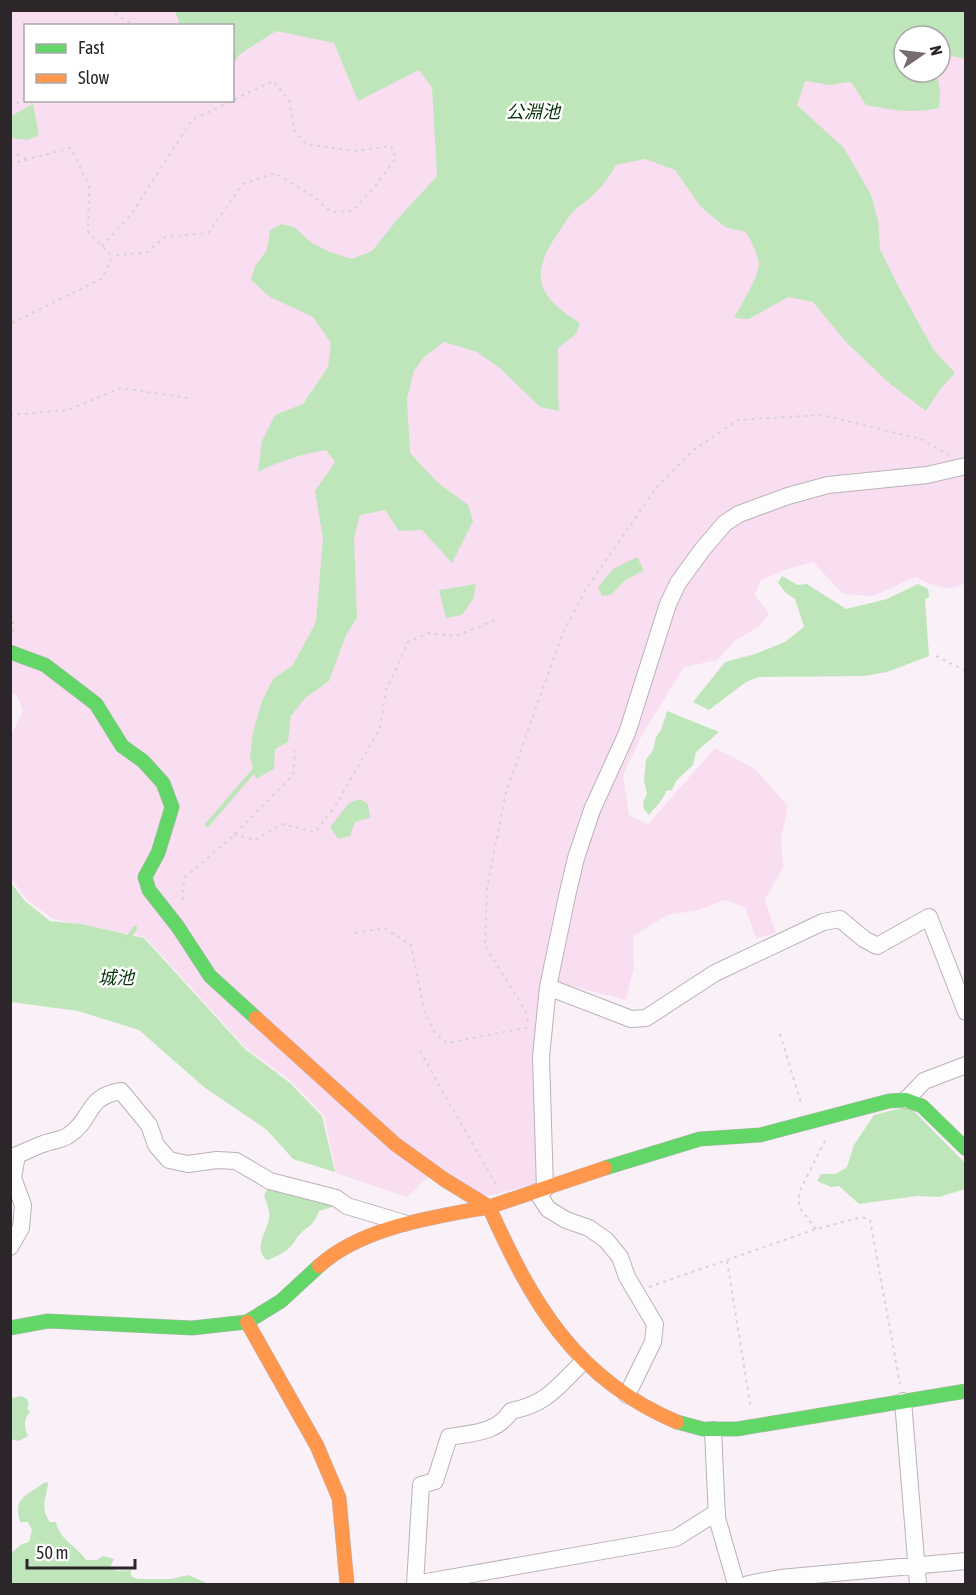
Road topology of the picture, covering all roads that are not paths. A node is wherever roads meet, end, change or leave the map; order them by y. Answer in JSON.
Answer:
{"nodes":[{"id":1,"x":961,"y":463,"type":"edge"},
{"id":2,"x":10,"y":652,"type":"edge"},
{"id":3,"x":548,"y":987,"type":"junction"},
{"id":4,"x":966,"y":1012,"type":"edge"},
{"id":5,"x":966,"y":1065,"type":"edge"},
{"id":6,"x":906,"y":1100,"type":"junction"},
{"id":7,"x":966,"y":1149,"type":"edge"},
{"id":8,"x":541,"y":1190,"type":"junction"},
{"id":9,"x":489,"y":1207,"type":"junction"},
{"id":10,"x":404,"y":1223,"type":"junction"},
{"id":11,"x":10,"y":1247,"type":"edge"},
{"id":12,"x":247,"y":1322,"type":"junction"},
{"id":13,"x":10,"y":1328,"type":"edge"},
{"id":14,"x":583,"y":1362,"type":"junction"},
{"id":15,"x":966,"y":1391,"type":"edge"},
{"id":16,"x":627,"y":1395,"type":"junction"},
{"id":17,"x":903,"y":1401,"type":"junction"},
{"id":18,"x":713,"y":1430,"type":"junction"},
{"id":19,"x":717,"y":1512,"type":"junction"},
{"id":20,"x":966,"y":1561,"type":"edge"},
{"id":21,"x":917,"y":1565,"type":"junction"},
{"id":22,"x":347,"y":1584,"type":"edge"},
{"id":23,"x":415,"y":1584,"type":"edge"},
{"id":24,"x":736,"y":1584,"type":"edge"},
{"id":25,"x":748,"y":1584,"type":"edge"},
{"id":26,"x":918,"y":1584,"type":"edge"}],
"edges":[{"from":1,"to":3,"type":"street"},
{"from":2,"to":9,"type":"street"},
{"from":3,"to":4,"type":"street"},
{"from":3,"to":8,"type":"street"},
{"from":5,"to":6,"type":"street"},
{"from":6,"to":7,"type":"street"},
{"from":6,"to":8,"type":"street"},
{"from":8,"to":9,"type":"street"},
{"from":8,"to":16,"type":"street"},
{"from":9,"to":10,"type":"street"},
{"from":9,"to":14,"type":"street"},
{"from":10,"to":11,"type":"street"},
{"from":10,"to":12,"type":"street"},
{"from":12,"to":13,"type":"street"},
{"from":12,"to":22,"type":"street"},
{"from":14,"to":16,"type":"street"},
{"from":14,"to":23,"type":"street"},
{"from":15,"to":17,"type":"street"},
{"from":16,"to":18,"type":"street"},
{"from":17,"to":18,"type":"street"},
{"from":17,"to":21,"type":"street"},
{"from":18,"to":19,"type":"street"},
{"from":19,"to":23,"type":"street"},
{"from":19,"to":24,"type":"street"},
{"from":20,"to":21,"type":"street"},
{"from":21,"to":25,"type":"street"},
{"from":21,"to":26,"type":"street"}]}
